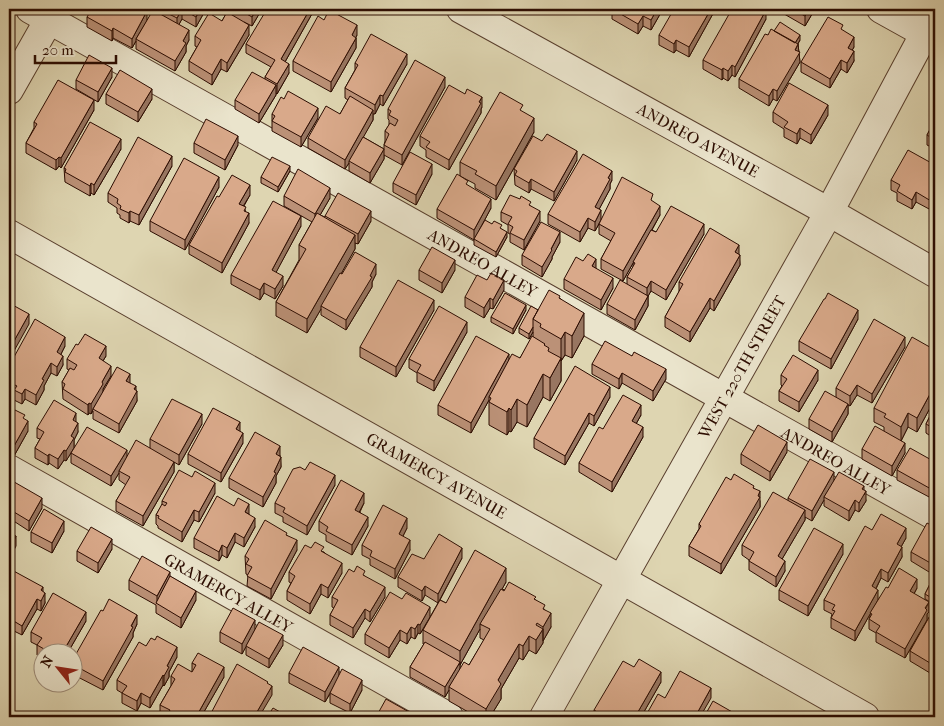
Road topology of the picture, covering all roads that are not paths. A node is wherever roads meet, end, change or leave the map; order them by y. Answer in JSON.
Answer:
{"nodes":[{"id":1,"x":461,"y":9,"type":"edge"},
{"id":2,"x":881,"y":9,"type":"edge"},
{"id":3,"x":45,"y":12,"type":"edge"},
{"id":4,"x":932,"y":29,"type":"edge"},
{"id":5,"x":9,"y":90,"type":"edge"},
{"id":6,"x":829,"y":212,"type":"junction"},
{"id":7,"x":9,"y":234,"type":"edge"},
{"id":8,"x":935,"y":273,"type":"edge"},
{"id":9,"x":724,"y":398,"type":"junction"},
{"id":10,"x":9,"y":469,"type":"edge"},
{"id":11,"x":935,"y":516,"type":"edge"},
{"id":12,"x":621,"y":579,"type":"junction"},
{"id":13,"x":449,"y":717,"type":"edge"},
{"id":14,"x":544,"y":717,"type":"edge"},
{"id":15,"x":865,"y":717,"type":"edge"}],
"edges":[{"from":1,"to":6,"type":"street","name":"ANDREO AVENUE"},
{"from":2,"to":4,"type":"street"},
{"from":3,"to":5,"type":"street"},
{"from":3,"to":9,"type":"street","name":"ANDREO ALLEY"},
{"from":4,"to":6,"type":"street","name":"WEST 220TH STREET"},
{"from":6,"to":8,"type":"street","name":"ANDREO AVENUE"},
{"from":6,"to":9,"type":"street","name":"WEST 220TH STREET"},
{"from":7,"to":12,"type":"street","name":"GRAMERCY AVENUE"},
{"from":9,"to":11,"type":"street","name":"ANDREO ALLEY"},
{"from":9,"to":12,"type":"street","name":"WEST 220TH STREET"},
{"from":10,"to":13,"type":"street","name":"GRAMERCY ALLEY"},
{"from":12,"to":14,"type":"street","name":"WEST 220TH STREET"},
{"from":12,"to":15,"type":"street","name":"GRAMERCY AVENUE"}]}
